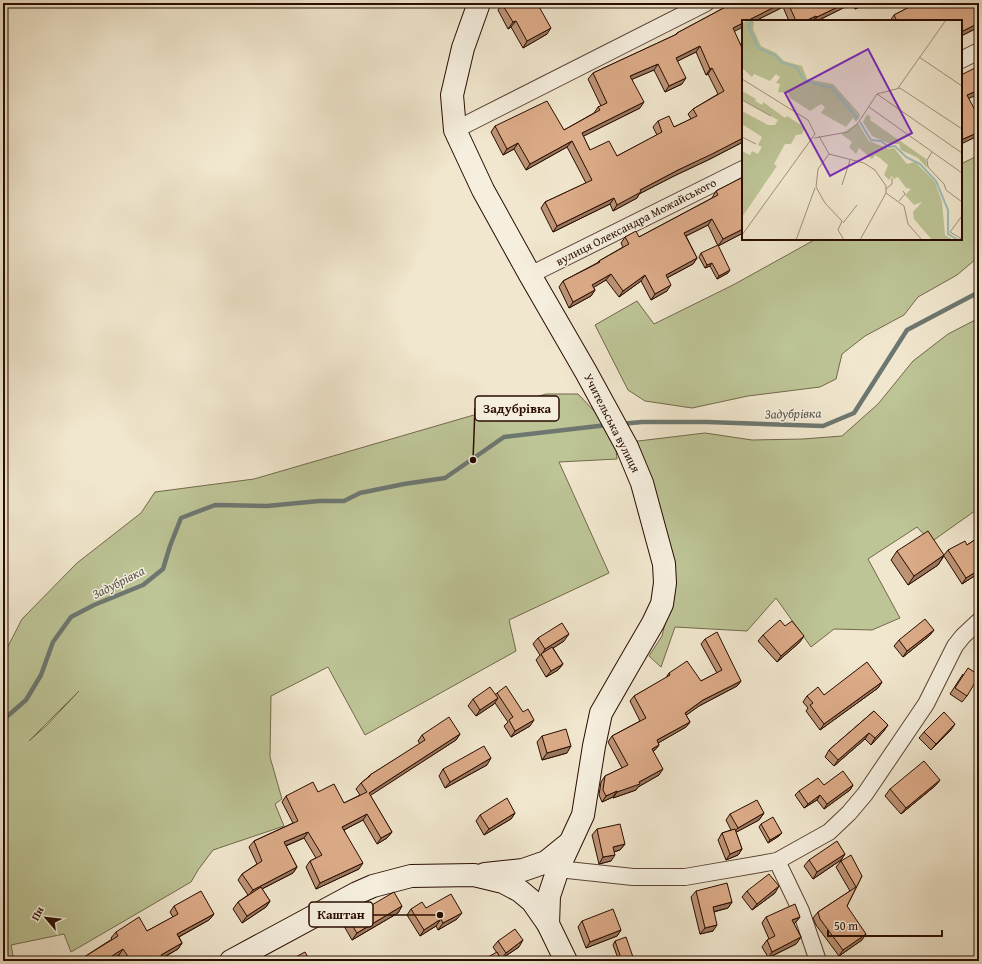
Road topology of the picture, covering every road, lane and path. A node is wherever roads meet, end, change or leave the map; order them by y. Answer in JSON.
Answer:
{"nodes":[{"id":1,"x":479,"y":3,"type":"edge"},
{"id":2,"x":706,"y":3,"type":"edge"},
{"id":3,"x":979,"y":51,"type":"edge"},
{"id":4,"x":962,"y":60,"type":"edge"},
{"id":5,"x":455,"y":130,"type":"junction"},
{"id":6,"x":742,"y":169,"type":"edge"},
{"id":7,"x":530,"y":275,"type":"junction"},
{"id":8,"x":979,"y":621,"type":"edge"},
{"id":9,"x":570,"y":843,"type":"junction"},
{"id":10,"x":777,"y":862,"type":"junction"},
{"id":11,"x":558,"y":868,"type":"junction"},
{"id":12,"x":474,"y":875,"type":"junction"},
{"id":13,"x":548,"y":924,"type":"junction"},
{"id":14,"x":232,"y":961,"type":"edge"},
{"id":15,"x":566,"y":961,"type":"edge"},
{"id":16,"x":818,"y":961,"type":"edge"}],
"edges":[{"from":1,"to":5,"type":"main road","name":"Учительська вулиця"},
{"from":2,"to":5,"type":"street"},
{"from":3,"to":4,"type":"street"},
{"from":5,"to":7,"type":"main road","name":"Учительська вулиця"},
{"from":6,"to":7,"type":"street","name":"вулиця Олександра Можайського"},
{"from":7,"to":9,"type":"main road","name":"Учительська вулиця"},
{"from":8,"to":10,"type":"street"},
{"from":9,"to":11,"type":"main road","name":"Учительська вулиця"},
{"from":9,"to":12,"type":"main road"},
{"from":10,"to":11,"type":"street"},
{"from":10,"to":16,"type":"street"},
{"from":11,"to":13,"type":"main road","name":"Учительська вулиця"},
{"from":12,"to":13,"type":"main road"},
{"from":12,"to":14,"type":"main road"},
{"from":13,"to":15,"type":"main road"}]}
